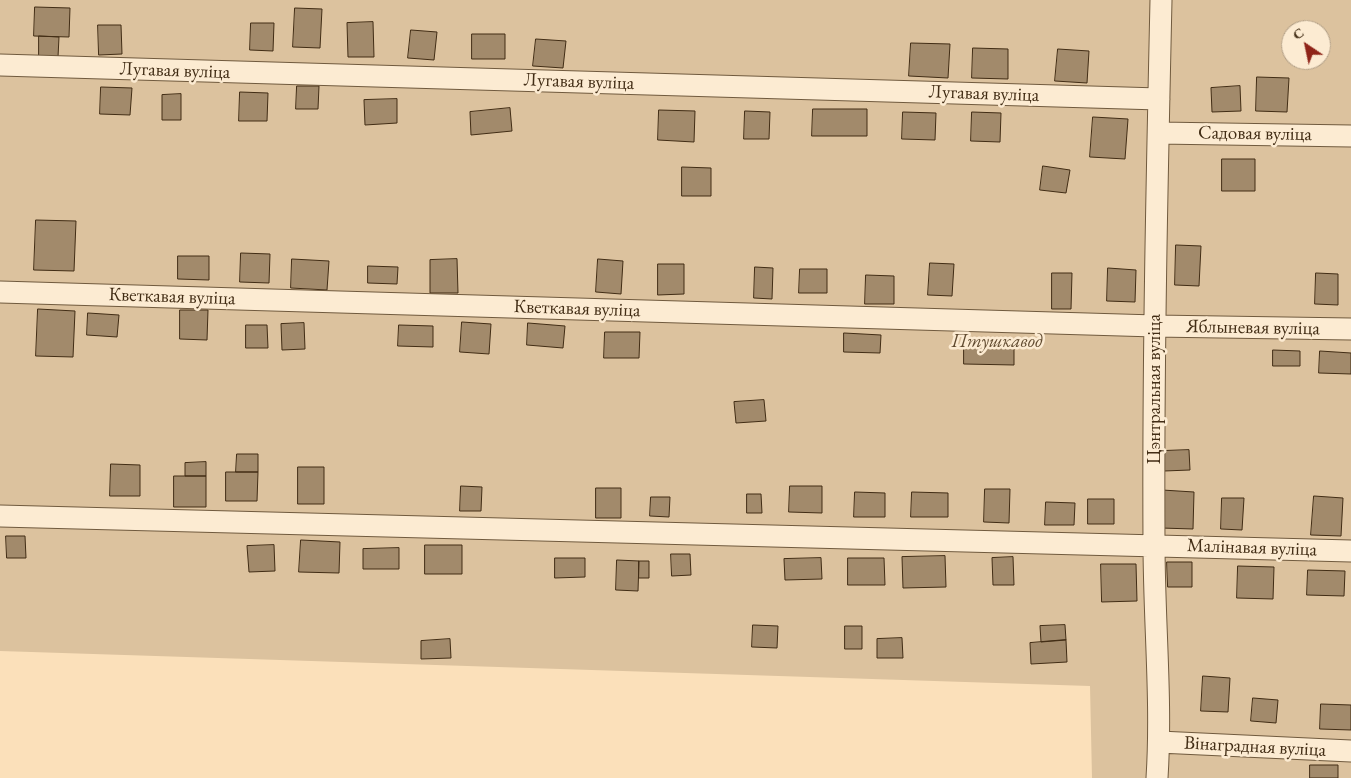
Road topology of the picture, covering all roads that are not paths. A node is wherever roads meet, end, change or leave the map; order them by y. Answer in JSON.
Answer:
{"nodes":[{"id":1,"x":1161,"y":0,"type":"edge"},
{"id":2,"x":0,"y":66,"type":"edge"},
{"id":3,"x":1159,"y":100,"type":"junction"},
{"id":4,"x":1159,"y":132,"type":"junction"},
{"id":5,"x":1351,"y":136,"type":"edge"},
{"id":6,"x":0,"y":292,"type":"edge"},
{"id":7,"x":1155,"y":326,"type":"junction"},
{"id":8,"x":1351,"y":329,"type":"edge"},
{"id":9,"x":0,"y":516,"type":"edge"},
{"id":10,"x":1154,"y":545,"type":"junction"},
{"id":11,"x":1351,"y":551,"type":"edge"},
{"id":12,"x":1159,"y":742,"type":"junction"},
{"id":13,"x":1351,"y":751,"type":"edge"},
{"id":14,"x":1157,"y":778,"type":"edge"}],
"edges":[{"from":1,"to":3,"type":"street","name":"Цэнтральная вуліца"},
{"from":2,"to":3,"type":"street","name":"Лугавая вуліца"},
{"from":3,"to":4,"type":"street","name":"Цэнтральная вуліца"},
{"from":4,"to":5,"type":"street","name":"Садовая вуліца"},
{"from":4,"to":7,"type":"street","name":"Цэнтральная вуліца"},
{"from":6,"to":7,"type":"street","name":"Кветкавая вуліца"},
{"from":7,"to":8,"type":"street","name":"Яблыневая вуліца"},
{"from":7,"to":10,"type":"street","name":"Цэнтральная вуліца"},
{"from":9,"to":10,"type":"street","name":"Малінавая вуліца"},
{"from":10,"to":11,"type":"street","name":"Малінавая вуліца"},
{"from":10,"to":12,"type":"street","name":"Цэнтральная вуліца"},
{"from":12,"to":13,"type":"street","name":"Вінаградная вуліца"},
{"from":12,"to":14,"type":"street","name":"Цэнтральная вуліца"}]}
